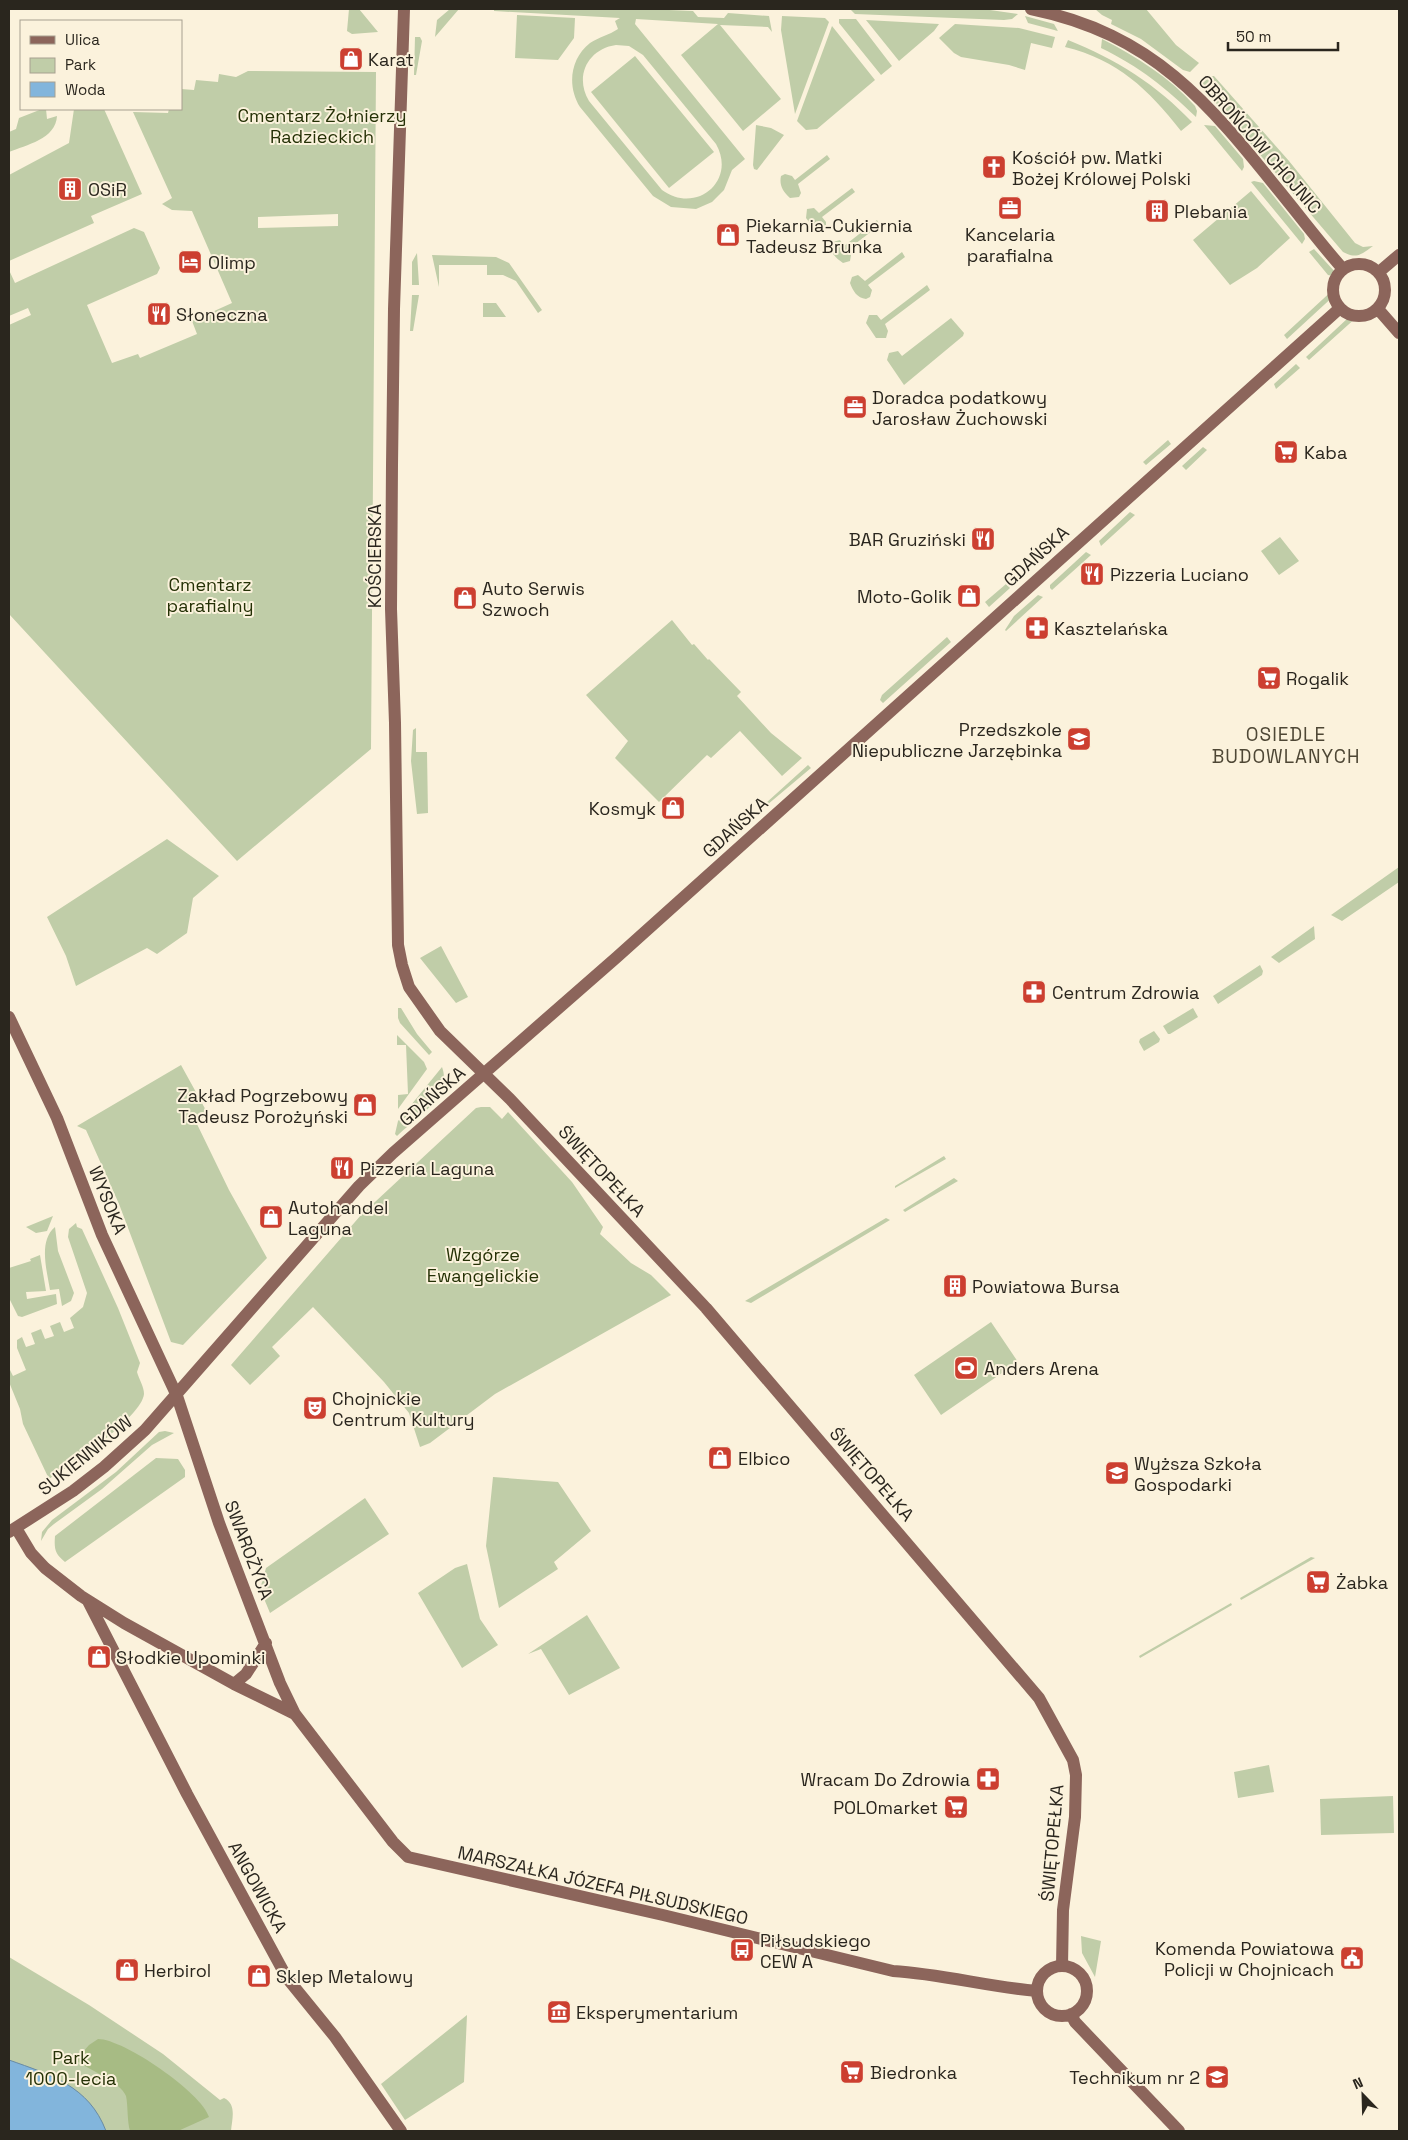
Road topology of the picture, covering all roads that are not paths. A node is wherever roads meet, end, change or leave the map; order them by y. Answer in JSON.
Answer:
{"nodes":[{"id":1,"x":404,"y":9,"type":"edge"},
{"id":2,"x":1031,"y":9,"type":"edge"},
{"id":3,"x":1399,"y":255,"type":"edge"},
{"id":4,"x":1343,"y":269,"type":"junction"},
{"id":5,"x":1380,"y":272,"type":"junction"},
{"id":6,"x":1340,"y":308,"type":"junction"},
{"id":7,"x":1378,"y":308,"type":"junction"},
{"id":8,"x":1399,"y":333,"type":"edge"},
{"id":9,"x":9,"y":1017,"type":"edge"},
{"id":10,"x":483,"y":1074,"type":"junction"},
{"id":11,"x":176,"y":1396,"type":"junction"},
{"id":12,"x":12,"y":1530,"type":"edge"},
{"id":13,"x":88,"y":1600,"type":"junction"},
{"id":14,"x":124,"y":1622,"type":"junction"},
{"id":15,"x":110,"y":1643,"type":"junction"},
{"id":16,"x":266,"y":1643,"type":"junction"},
{"id":17,"x":234,"y":1684,"type":"junction"},
{"id":18,"x":295,"y":1714,"type":"junction"},
{"id":19,"x":1062,"y":1966,"type":"junction"},
{"id":20,"x":1037,"y":1991,"type":"junction"},
{"id":21,"x":1071,"y":2014,"type":"junction"},
{"id":22,"x":401,"y":2131,"type":"edge"},
{"id":23,"x":1179,"y":2131,"type":"edge"}],
"edges":[{"from":1,"to":10,"type":"street","name":"KOŚCIERSKA"},
{"from":2,"to":4,"type":"street","name":"OBROŃCÓW CHOJNIC"},
{"from":3,"to":5,"type":"street"},
{"from":4,"to":5,"type":"street"},
{"from":4,"to":6,"type":"street"},
{"from":5,"to":7,"type":"street"},
{"from":6,"to":7,"type":"street"},
{"from":6,"to":10,"type":"street","name":"GDAŃSKA"},
{"from":7,"to":8,"type":"street"},
{"from":9,"to":11,"type":"street","name":"WYSOKA"},
{"from":10,"to":11,"type":"street","name":"GDAŃSKA"},
{"from":10,"to":19,"type":"street","name":"ŚWIĘTOPEŁKA"},
{"from":11,"to":12,"type":"street","name":"SUKIENNIKÓW"},
{"from":11,"to":16,"type":"street","name":"SWAROŻYCA"},
{"from":12,"to":13,"type":"street","name":"MARSZAŁKA JÓZEFA PIŁSUDSKIEGO"},
{"from":13,"to":14,"type":"street","name":"MARSZAŁKA JÓZEFA PIŁSUDSKIEGO"},
{"from":13,"to":15,"type":"street","name":"ANGOWICKA"},
{"from":14,"to":15,"type":"street"},
{"from":14,"to":17,"type":"street","name":"MARSZAŁKA JÓZEFA PIŁSUDSKIEGO"},
{"from":15,"to":22,"type":"street","name":"ANGOWICKA"},
{"from":16,"to":17,"type":"street"},
{"from":16,"to":18,"type":"street","name":"SWAROŻYCA"},
{"from":17,"to":18,"type":"street","name":"MARSZAŁKA JÓZEFA PIŁSUDSKIEGO"},
{"from":18,"to":20,"type":"street","name":"MARSZAŁKA JÓZEFA PIŁSUDSKIEGO"},
{"from":19,"to":20,"type":"street"},
{"from":19,"to":21,"type":"street"},
{"from":20,"to":21,"type":"street"},
{"from":21,"to":23,"type":"street"}]}
